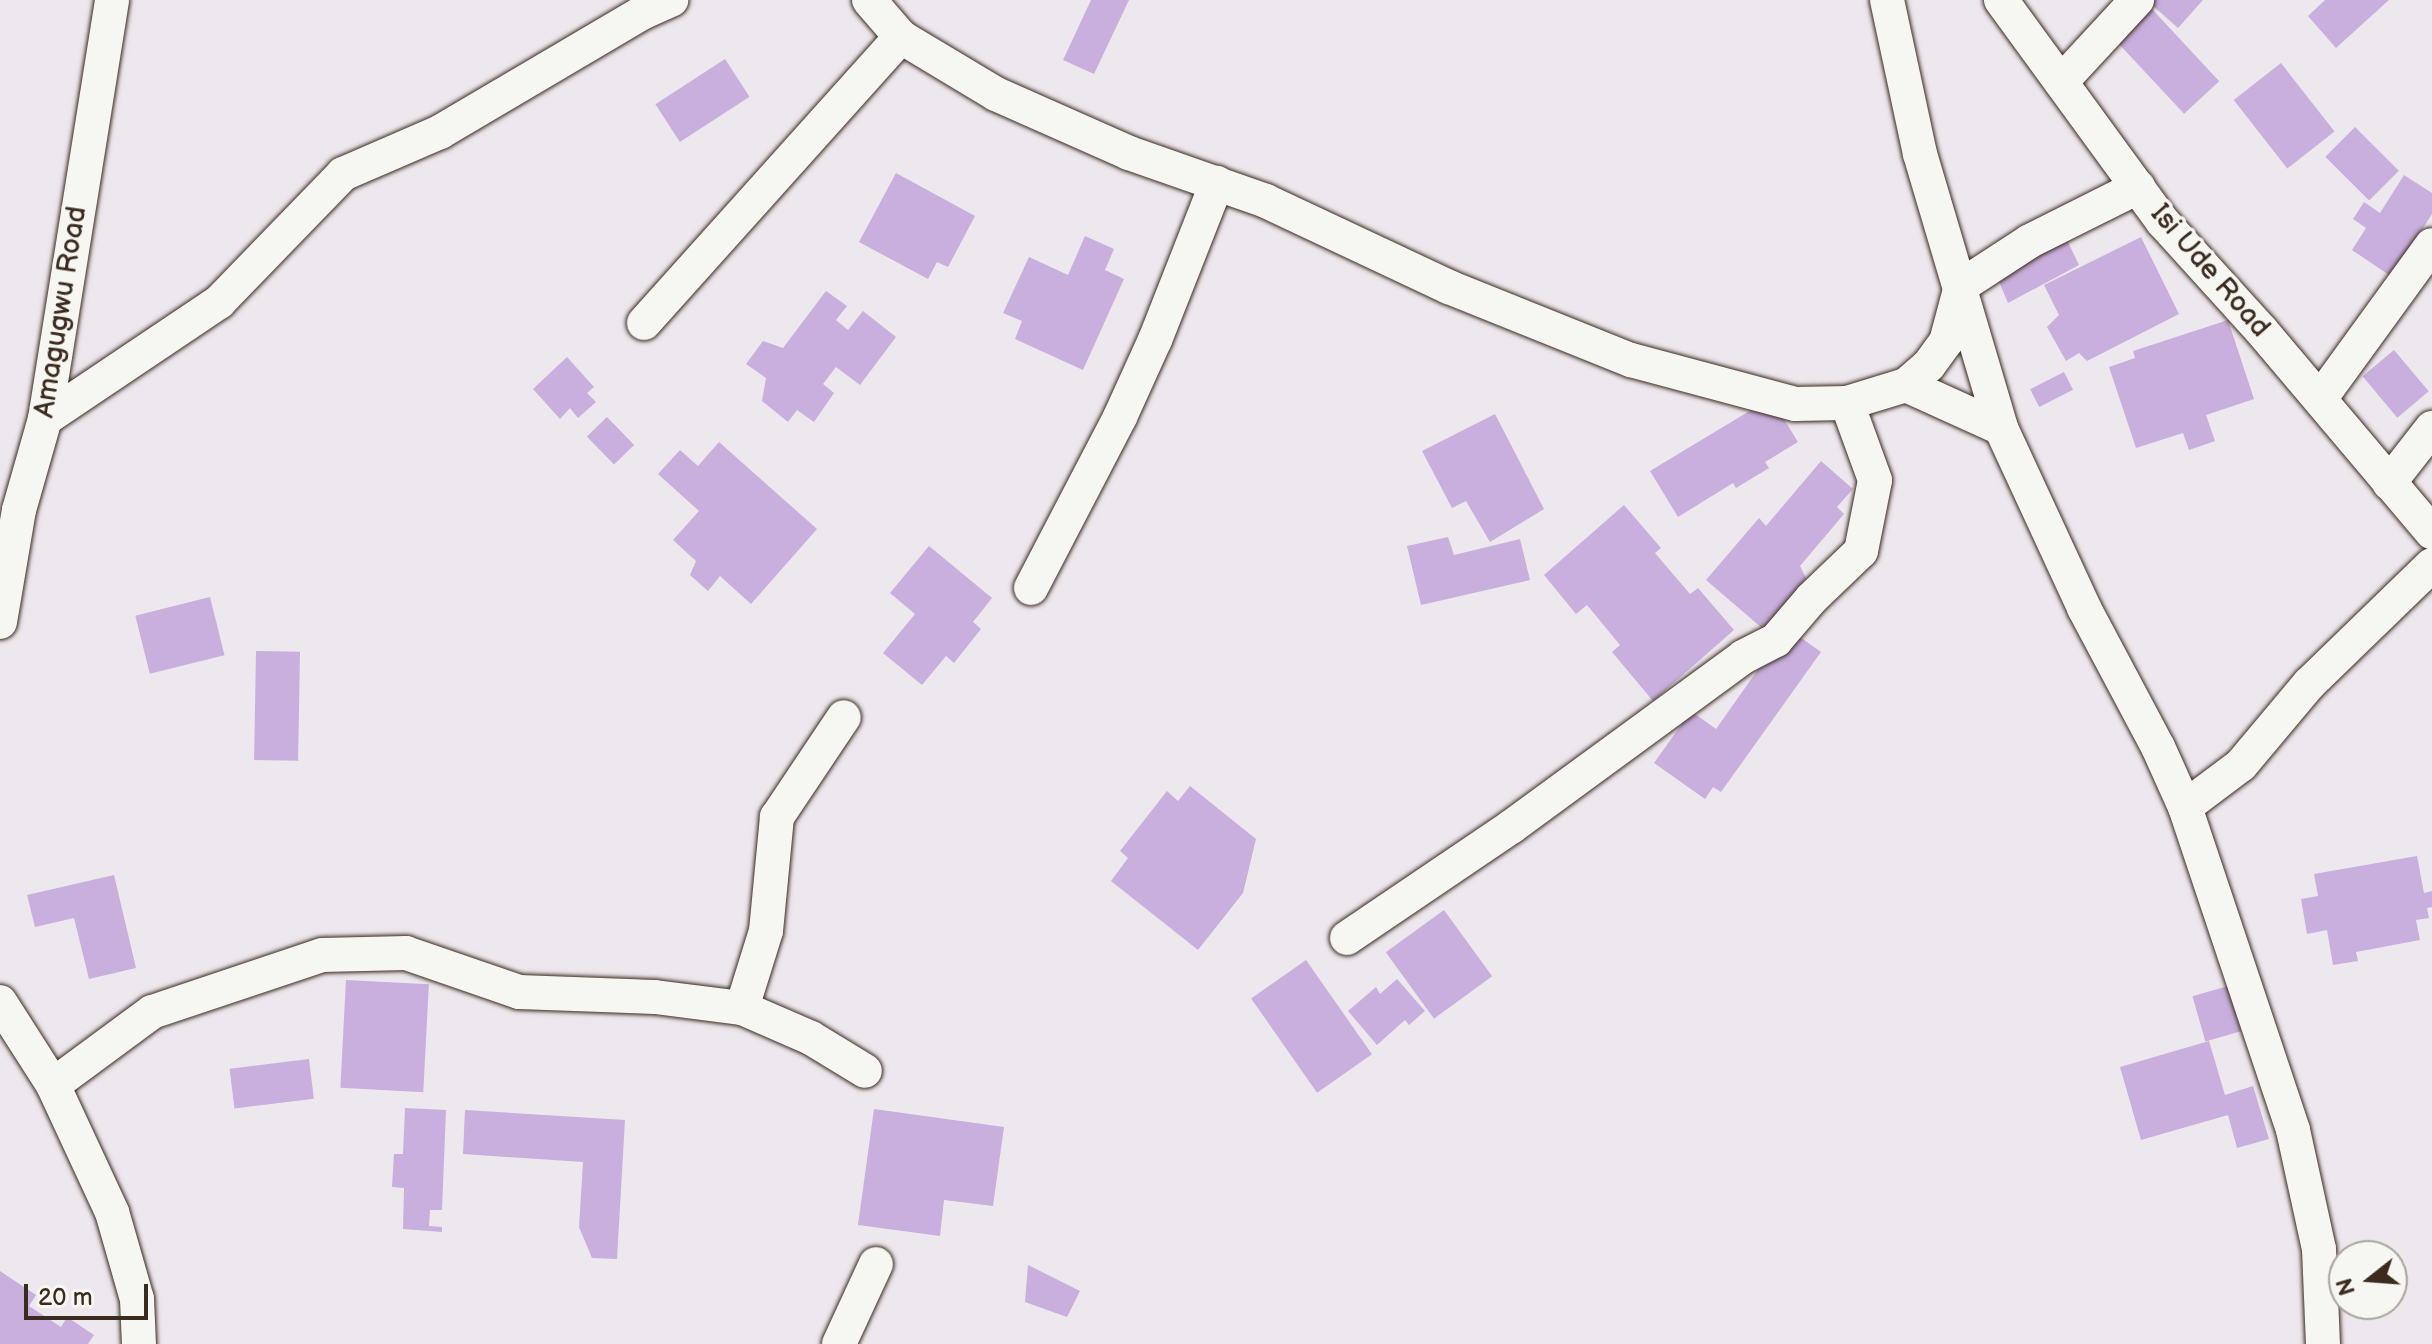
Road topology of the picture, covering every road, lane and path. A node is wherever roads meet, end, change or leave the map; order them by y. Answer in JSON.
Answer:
{"nodes":[{"id":1,"x":112,"y":0,"type":"edge"},
{"id":2,"x":671,"y":0,"type":"edge"},
{"id":3,"x":869,"y":0,"type":"edge"},
{"id":4,"x":1887,"y":0,"type":"edge"},
{"id":5,"x":2001,"y":0,"type":"edge"},
{"id":6,"x":2137,"y":0,"type":"edge"},
{"id":7,"x":901,"y":37,"type":"junction"},
{"id":8,"x":2061,"y":82,"type":"junction"},
{"id":9,"x":1217,"y":183,"type":"junction"},
{"id":10,"x":2138,"y":187,"type":"junction"},
{"id":11,"x":2432,"y":245,"type":"edge"},
{"id":12,"x":1961,"y":286,"type":"junction"},
{"id":13,"x":644,"y":323,"type":"dead end"},
{"id":14,"x":1906,"y":385,"type":"junction"},
{"id":15,"x":2320,"y":399,"type":"junction"},
{"id":16,"x":1847,"y":403,"type":"junction"},
{"id":17,"x":45,"y":419,"type":"junction"},
{"id":18,"x":2001,"y":428,"type":"junction"},
{"id":19,"x":2432,"y":428,"type":"edge"},
{"id":20,"x":2389,"y":483,"type":"junction"},
{"id":21,"x":10,"y":510,"type":"edge"},
{"id":22,"x":2432,"y":532,"type":"edge"},
{"id":23,"x":2432,"y":565,"type":"edge"},
{"id":24,"x":1031,"y":588,"type":"dead end"},
{"id":25,"x":0,"y":622,"type":"edge"},
{"id":26,"x":844,"y":717,"type":"dead end"},
{"id":27,"x":2185,"y":807,"type":"junction"},
{"id":28,"x":1347,"y":938,"type":"dead end"},
{"id":29,"x":0,"y":1002,"type":"edge"},
{"id":30,"x":742,"y":1008,"type":"junction"},
{"id":31,"x":865,"y":1071,"type":"dead end"},
{"id":32,"x":53,"y":1085,"type":"junction"},
{"id":33,"x":876,"y":1264,"type":"dead end"},
{"id":34,"x":139,"y":1344,"type":"edge"},
{"id":35,"x":839,"y":1344,"type":"edge"},
{"id":36,"x":2323,"y":1344,"type":"edge"}],
"edges":[{"from":1,"to":17,"type":"street","name":"Amagugwu Road"},
{"from":2,"to":17,"type":"street"},
{"from":3,"to":7,"type":"street"},
{"from":4,"to":12,"type":"street"},
{"from":5,"to":8,"type":"street","name":"Isi Ude Road"},
{"from":6,"to":8,"type":"street"},
{"from":7,"to":9,"type":"street"},
{"from":7,"to":13,"type":"street"},
{"from":8,"to":10,"type":"street","name":"Isi Ude Road"},
{"from":9,"to":16,"type":"street"},
{"from":9,"to":24,"type":"street"},
{"from":10,"to":12,"type":"street"},
{"from":10,"to":15,"type":"street","name":"Isi Ude Road"},
{"from":11,"to":15,"type":"street"},
{"from":12,"to":14,"type":"street"},
{"from":12,"to":18,"type":"street"},
{"from":14,"to":16,"type":"street"},
{"from":14,"to":18,"type":"street"},
{"from":15,"to":20,"type":"street","name":"Isi Ude Road"},
{"from":16,"to":28,"type":"street"},
{"from":17,"to":21,"type":"street","name":"Amagugwu Road"},
{"from":18,"to":27,"type":"street"},
{"from":19,"to":20,"type":"street"},
{"from":20,"to":22,"type":"street","name":"Isi Ude Road"},
{"from":21,"to":25,"type":"street","name":"Amagugwu Road"},
{"from":23,"to":27,"type":"street"},
{"from":26,"to":30,"type":"street"},
{"from":27,"to":36,"type":"street"},
{"from":29,"to":32,"type":"street"},
{"from":30,"to":31,"type":"street"},
{"from":30,"to":32,"type":"street"},
{"from":32,"to":34,"type":"street"},
{"from":33,"to":35,"type":"street"}]}
